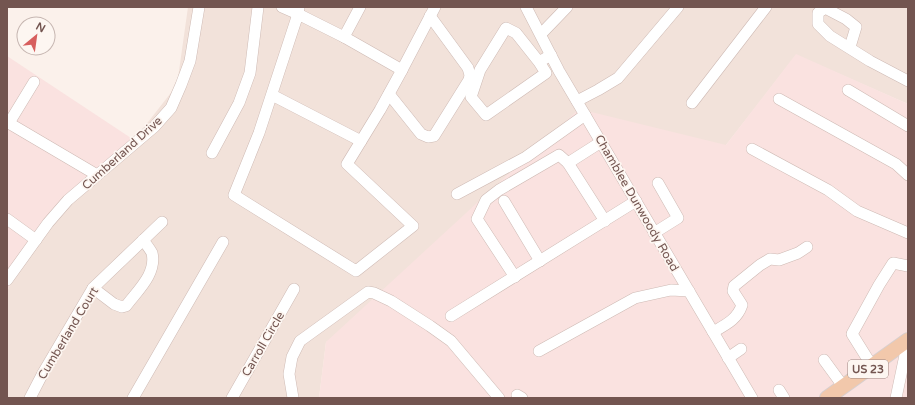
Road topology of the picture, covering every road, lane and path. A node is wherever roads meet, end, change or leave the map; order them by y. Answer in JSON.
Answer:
{"nodes":[{"id":1,"x":199,"y":7,"type":"edge"},
{"id":2,"x":258,"y":7,"type":"edge"},
{"id":3,"x":282,"y":7,"type":"edge"},
{"id":4,"x":360,"y":7,"type":"edge"},
{"id":5,"x":526,"y":7,"type":"edge"},
{"id":6,"x":567,"y":7,"type":"edge"},
{"id":7,"x":678,"y":7,"type":"edge"},
{"id":8,"x":766,"y":7,"type":"edge"},
{"id":9,"x":299,"y":11,"type":"edge"},
{"id":10,"x":432,"y":12,"type":"edge"},
{"id":11,"x":541,"y":34,"type":"junction"},
{"id":12,"x":344,"y":37,"type":"junction"},
{"id":13,"x":850,"y":47,"type":"dead end"},
{"id":14,"x":551,"y":55,"type":"junction"},
{"id":15,"x":539,"y":62,"type":"junction"},
{"id":16,"x":402,"y":70,"type":"junction"},
{"id":17,"x":908,"y":81,"type":"edge"},
{"id":18,"x":34,"y":82,"type":"dead end"},
{"id":19,"x":848,"y":90,"type":"dead end"},
{"id":20,"x":389,"y":94,"type":"junction"},
{"id":21,"x":272,"y":95,"type":"junction"},
{"id":22,"x":779,"y":99,"type":"dead end"},
{"id":23,"x":577,"y":100,"type":"junction"},
{"id":24,"x":692,"y":103,"type":"dead end"},
{"id":25,"x":585,"y":115,"type":"junction"},
{"id":26,"x":8,"y":123,"type":"edge"},
{"id":27,"x":908,"y":126,"type":"edge"},
{"id":28,"x":362,"y":141,"type":"junction"},
{"id":29,"x":601,"y":142,"type":"junction"},
{"id":30,"x":752,"y":149,"type":"dead end"},
{"id":31,"x":212,"y":153,"type":"dead end"},
{"id":32,"x":568,"y":163,"type":"junction"},
{"id":33,"x":97,"y":175,"type":"junction"},
{"id":34,"x":908,"y":175,"type":"edge"},
{"id":35,"x":658,"y":183,"type":"dead end"},
{"id":36,"x":457,"y":194,"type":"dead end"},
{"id":37,"x":504,"y":201,"type":"dead end"},
{"id":38,"x":636,"y":201,"type":"junction"},
{"id":39,"x":7,"y":219,"type":"edge"},
{"id":40,"x":605,"y":221,"type":"junction"},
{"id":41,"x":162,"y":222,"type":"dead end"},
{"id":42,"x":654,"y":233,"type":"junction"},
{"id":43,"x":908,"y":233,"type":"edge"},
{"id":44,"x":36,"y":240,"type":"junction"},
{"id":45,"x":143,"y":240,"type":"junction"},
{"id":46,"x":224,"y":242,"type":"dead end"},
{"id":47,"x":808,"y":247,"type":"dead end"},
{"id":48,"x":540,"y":261,"type":"junction"},
{"id":49,"x":908,"y":266,"type":"edge"},
{"id":50,"x":515,"y":277,"type":"junction"},
{"id":51,"x":7,"y":280,"type":"edge"},
{"id":52,"x":93,"y":288,"type":"junction"},
{"id":53,"x":294,"y":289,"type":"dead end"},
{"id":54,"x":689,"y":291,"type":"junction"},
{"id":55,"x":451,"y":316,"type":"dead end"},
{"id":56,"x":713,"y":332,"type":"junction"},
{"id":57,"x":908,"y":341,"type":"edge"},
{"id":58,"x":741,"y":349,"type":"dead end"},
{"id":59,"x":539,"y":351,"type":"dead end"},
{"id":60,"x":728,"y":358,"type":"junction"},
{"id":61,"x":824,"y":360,"type":"dead end"},
{"id":62,"x":872,"y":366,"type":"junction"},
{"id":63,"x":844,"y":386,"type":"junction"},
{"id":64,"x":30,"y":398,"type":"edge"},
{"id":65,"x":132,"y":398,"type":"edge"},
{"id":66,"x":232,"y":398,"type":"edge"},
{"id":67,"x":293,"y":398,"type":"edge"},
{"id":68,"x":499,"y":398,"type":"edge"},
{"id":69,"x":752,"y":398,"type":"edge"},
{"id":70,"x":827,"y":398,"type":"edge"},
{"id":71,"x":896,"y":398,"type":"edge"}],
"edges":[{"from":1,"to":33,"type":"street","name":"Cumberland Drive"},
{"from":2,"to":31,"type":"street"},
{"from":3,"to":9,"type":"street"},
{"from":4,"to":12,"type":"street"},
{"from":5,"to":11,"type":"street","name":"Chamblee Dunwoody Road"},
{"from":6,"to":11,"type":"street"},
{"from":7,"to":23,"type":"street"},
{"from":8,"to":24,"type":"street"},
{"from":9,"to":12,"type":"street"},
{"from":9,"to":21,"type":"street"},
{"from":10,"to":16,"type":"street"},
{"from":10,"to":20,"type":"street"},
{"from":11,"to":14,"type":"street","name":"Chamblee Dunwoody Road"},
{"from":12,"to":16,"type":"street"},
{"from":13,"to":17,"type":"street"},
{"from":14,"to":15,"type":"street"},
{"from":14,"to":23,"type":"street","name":"Chamblee Dunwoody Road"},
{"from":15,"to":15,"type":"street"},
{"from":16,"to":20,"type":"street"},
{"from":18,"to":26,"type":"street"},
{"from":19,"to":27,"type":"street"},
{"from":20,"to":28,"type":"street"},
{"from":21,"to":28,"type":"street"},
{"from":21,"to":28,"type":"street"},
{"from":22,"to":34,"type":"street"},
{"from":23,"to":25,"type":"street","name":"Chamblee Dunwoody Road"},
{"from":25,"to":29,"type":"street","name":"Chamblee Dunwoody Road"},
{"from":25,"to":36,"type":"street"},
{"from":26,"to":33,"type":"street"},
{"from":29,"to":32,"type":"street"},
{"from":29,"to":38,"type":"street","name":"Chamblee Dunwoody Road"},
{"from":30,"to":43,"type":"street"},
{"from":32,"to":40,"type":"street"},
{"from":32,"to":50,"type":"street"},
{"from":33,"to":44,"type":"street","name":"Cumberland Drive"},
{"from":35,"to":42,"type":"street"},
{"from":37,"to":48,"type":"street"},
{"from":38,"to":40,"type":"street"},
{"from":38,"to":42,"type":"street","name":"Chamblee Dunwoody Road"},
{"from":39,"to":44,"type":"street"},
{"from":40,"to":48,"type":"street"},
{"from":41,"to":45,"type":"street","name":"Cumberland Court"},
{"from":42,"to":54,"type":"street","name":"Chamblee Dunwoody Road"},
{"from":44,"to":51,"type":"street","name":"Cumberland Drive"},
{"from":45,"to":52,"type":"street","name":"Cumberland Court"},
{"from":45,"to":52,"type":"street"},
{"from":46,"to":65,"type":"street"},
{"from":47,"to":56,"type":"street"},
{"from":48,"to":50,"type":"street"},
{"from":49,"to":62,"type":"street"},
{"from":50,"to":55,"type":"street"},
{"from":52,"to":64,"type":"street","name":"Cumberland Court"},
{"from":53,"to":66,"type":"street","name":"Carroll Circle"},
{"from":54,"to":56,"type":"street","name":"Chamblee Dunwoody Road"},
{"from":54,"to":59,"type":"street"},
{"from":56,"to":60,"type":"street","name":"Chamblee Dunwoody Road"},
{"from":57,"to":62,"type":"main road","number":"US 23"},
{"from":57,"to":71,"type":"street"},
{"from":58,"to":60,"type":"street"},
{"from":60,"to":69,"type":"street","name":"Chamblee Dunwoody Road"},
{"from":61,"to":63,"type":"street"},
{"from":62,"to":63,"type":"main road","number":"US 23"},
{"from":63,"to":70,"type":"main road","number":"US 23"},
{"from":67,"to":68,"type":"street"}]}
